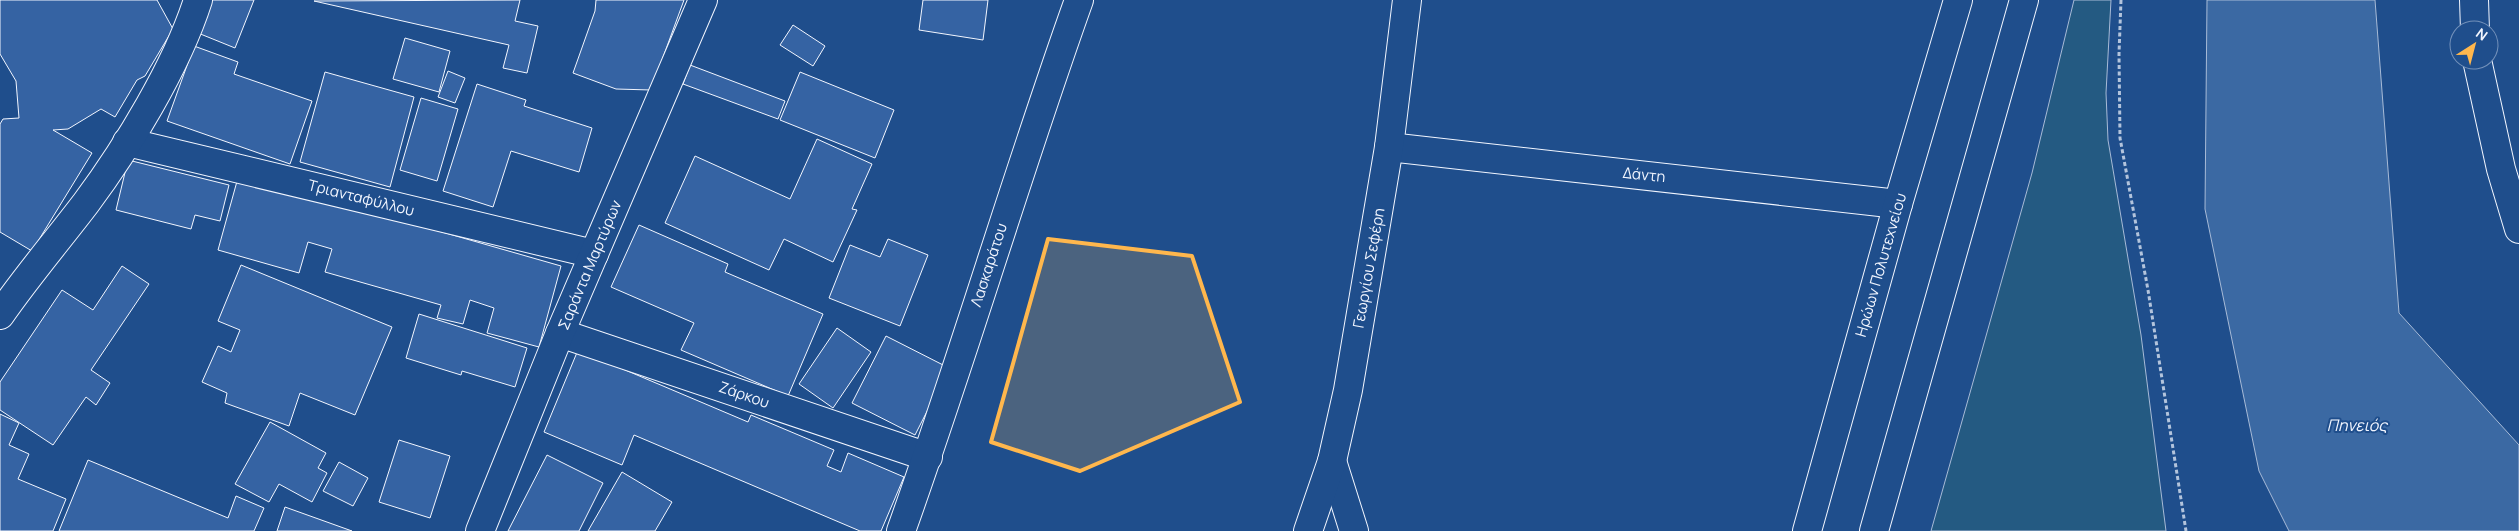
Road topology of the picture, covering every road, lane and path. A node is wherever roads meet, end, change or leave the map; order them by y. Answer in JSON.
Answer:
{"nodes":[{"id":1,"x":198,"y":0,"type":"edge"},
{"id":2,"x":704,"y":0,"type":"edge"},
{"id":3,"x":1079,"y":0,"type":"edge"},
{"id":4,"x":1407,"y":0,"type":"edge"},
{"id":5,"x":1958,"y":0,"type":"edge"},
{"id":6,"x":2024,"y":0,"type":"edge"},
{"id":7,"x":2121,"y":0,"type":"edge"},
{"id":8,"x":2474,"y":0,"type":"edge"},
{"id":9,"x":2474,"y":20,"type":"edge"},
{"id":10,"x":2479,"y":70,"type":"edge"},
{"id":11,"x":127,"y":142,"type":"junction"},
{"id":12,"x":1390,"y":146,"type":"junction"},
{"id":13,"x":1898,"y":204,"type":"junction"},
{"id":14,"x":2519,"y":229,"type":"edge"},
{"id":15,"x":594,"y":254,"type":"junction"},
{"id":16,"x":0,"y":315,"type":"edge"},
{"id":17,"x":560,"y":333,"type":"junction"},
{"id":18,"x":928,"y":457,"type":"junction"},
{"id":19,"x":1332,"y":461,"type":"junction"},
{"id":20,"x":480,"y":531,"type":"edge"},
{"id":21,"x":901,"y":531,"type":"edge"},
{"id":22,"x":1308,"y":531,"type":"edge"},
{"id":23,"x":1354,"y":531,"type":"edge"},
{"id":24,"x":1807,"y":531,"type":"edge"},
{"id":25,"x":1874,"y":531,"type":"edge"},
{"id":26,"x":2186,"y":531,"type":"edge"}],
"edges":[{"from":1,"to":11,"type":"street"},
{"from":2,"to":15,"type":"street","name":"Σαράντα Μαρτύρων"},
{"from":3,"to":18,"type":"street","name":"Λασκαράτου"},
{"from":4,"to":12,"type":"street","name":"Γεωργίου Σεφέρη"},
{"from":5,"to":13,"type":"street","name":"Ηρώων Πολυτεχνείου"},
{"from":6,"to":25,"type":"street"},
{"from":7,"to":26,"type":"path"},
{"from":8,"to":9,"type":"street"},
{"from":10,"to":14,"type":"street"},
{"from":11,"to":15,"type":"street","name":"Τριανταφύλλου"},
{"from":11,"to":16,"type":"street"},
{"from":12,"to":13,"type":"street","name":"Δάντη"},
{"from":12,"to":19,"type":"street","name":"Γεωργίου Σεφέρη"},
{"from":13,"to":24,"type":"street","name":"Ηρώων Πολυτεχνείου"},
{"from":15,"to":17,"type":"street","name":"Σαράντα Μαρτύρων"},
{"from":17,"to":18,"type":"street","name":"Ζάρκου"},
{"from":17,"to":20,"type":"street","name":"Σαράντα Μαρτύρων"},
{"from":18,"to":21,"type":"street","name":"Λασκαράτου"},
{"from":19,"to":22,"type":"street","name":"Γεωργίου Σεφέρη"},
{"from":19,"to":23,"type":"street"}]}
